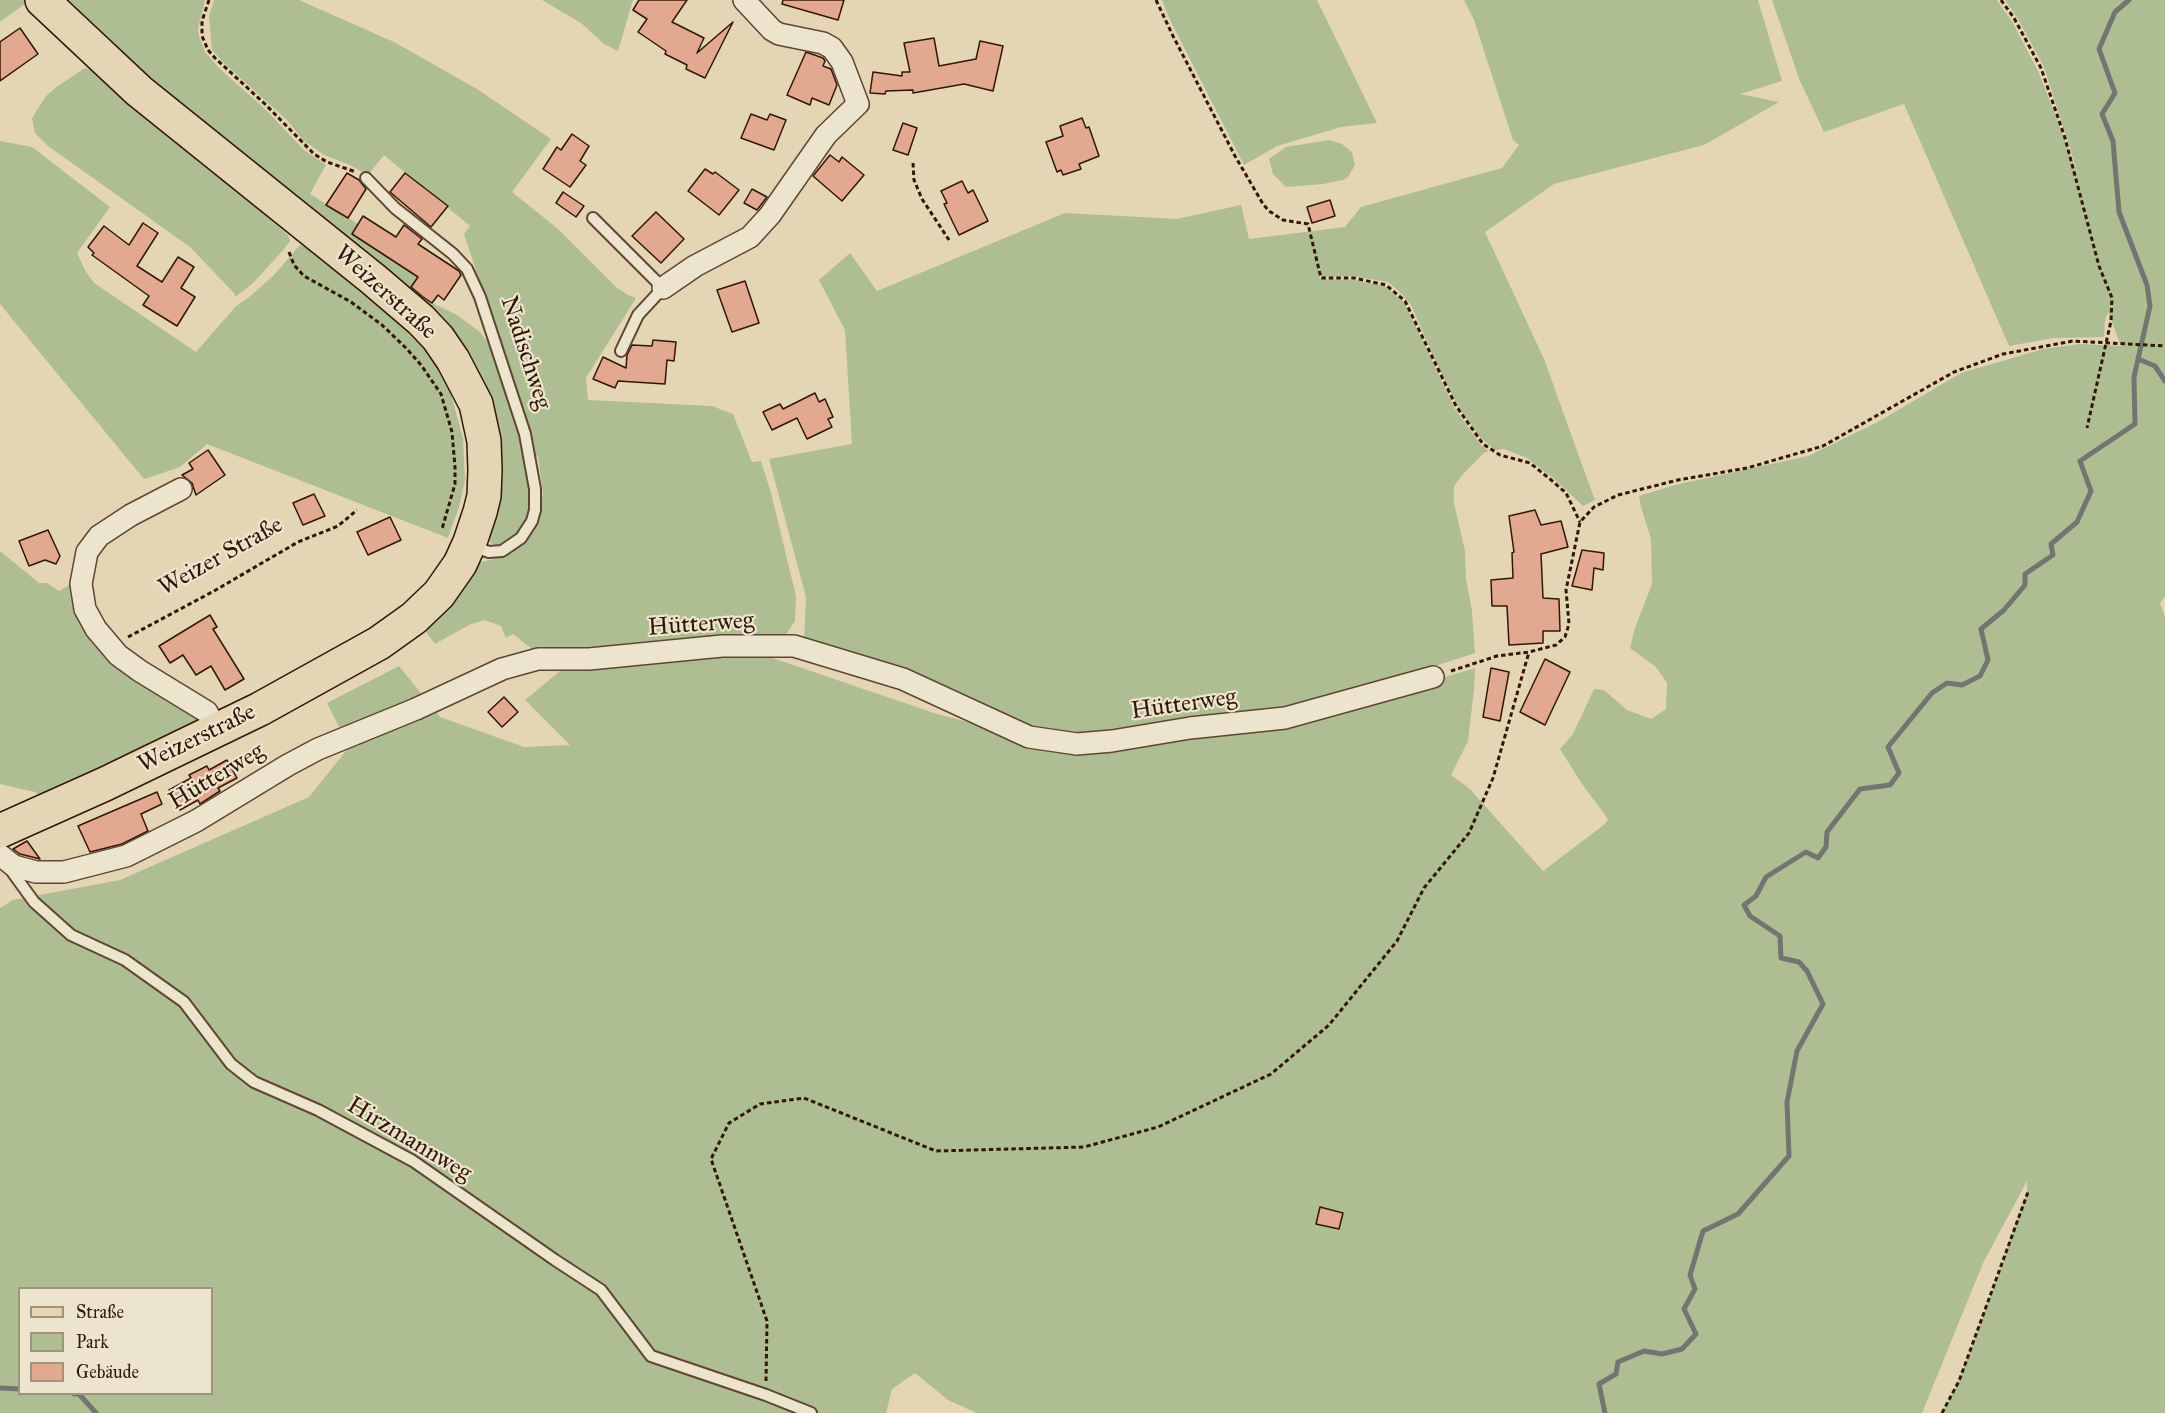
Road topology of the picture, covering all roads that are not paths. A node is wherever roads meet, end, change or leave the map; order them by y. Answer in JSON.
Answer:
{"nodes":[{"id":1,"x":42,"y":0,"type":"edge"},
{"id":2,"x":744,"y":0,"type":"edge"},
{"id":3,"x":366,"y":178,"type":"road end"},
{"id":4,"x":593,"y":218,"type":"dead end"},
{"id":5,"x":663,"y":288,"type":"junction"},
{"id":6,"x":621,"y":351,"type":"dead end"},
{"id":7,"x":181,"y":489,"type":"dead end"},
{"id":8,"x":463,"y":540,"type":"junction"},
{"id":9,"x":1433,"y":677,"type":"road end"},
{"id":10,"x":218,"y":730,"type":"junction"},
{"id":11,"x":0,"y":831,"type":"edge"},
{"id":12,"x":7,"y":861,"type":"edge"},
{"id":13,"x":811,"y":1413,"type":"edge"}],
"edges":[{"from":1,"to":8,"type":"main road","name":"Weizerstraße"},
{"from":2,"to":5,"type":"street"},
{"from":3,"to":8,"type":"lane","name":"Nadischweg"},
{"from":4,"to":5,"type":"lane"},
{"from":5,"to":6,"type":"lane"},
{"from":7,"to":10,"type":"street"},
{"from":8,"to":10,"type":"main road","name":"Weizerstraße"},
{"from":9,"to":12,"type":"street","name":"Hütterweg"},
{"from":10,"to":11,"type":"main road","name":"Weizerstraße"},
{"from":12,"to":13,"type":"lane","name":"Hirzmannweg"}]}
